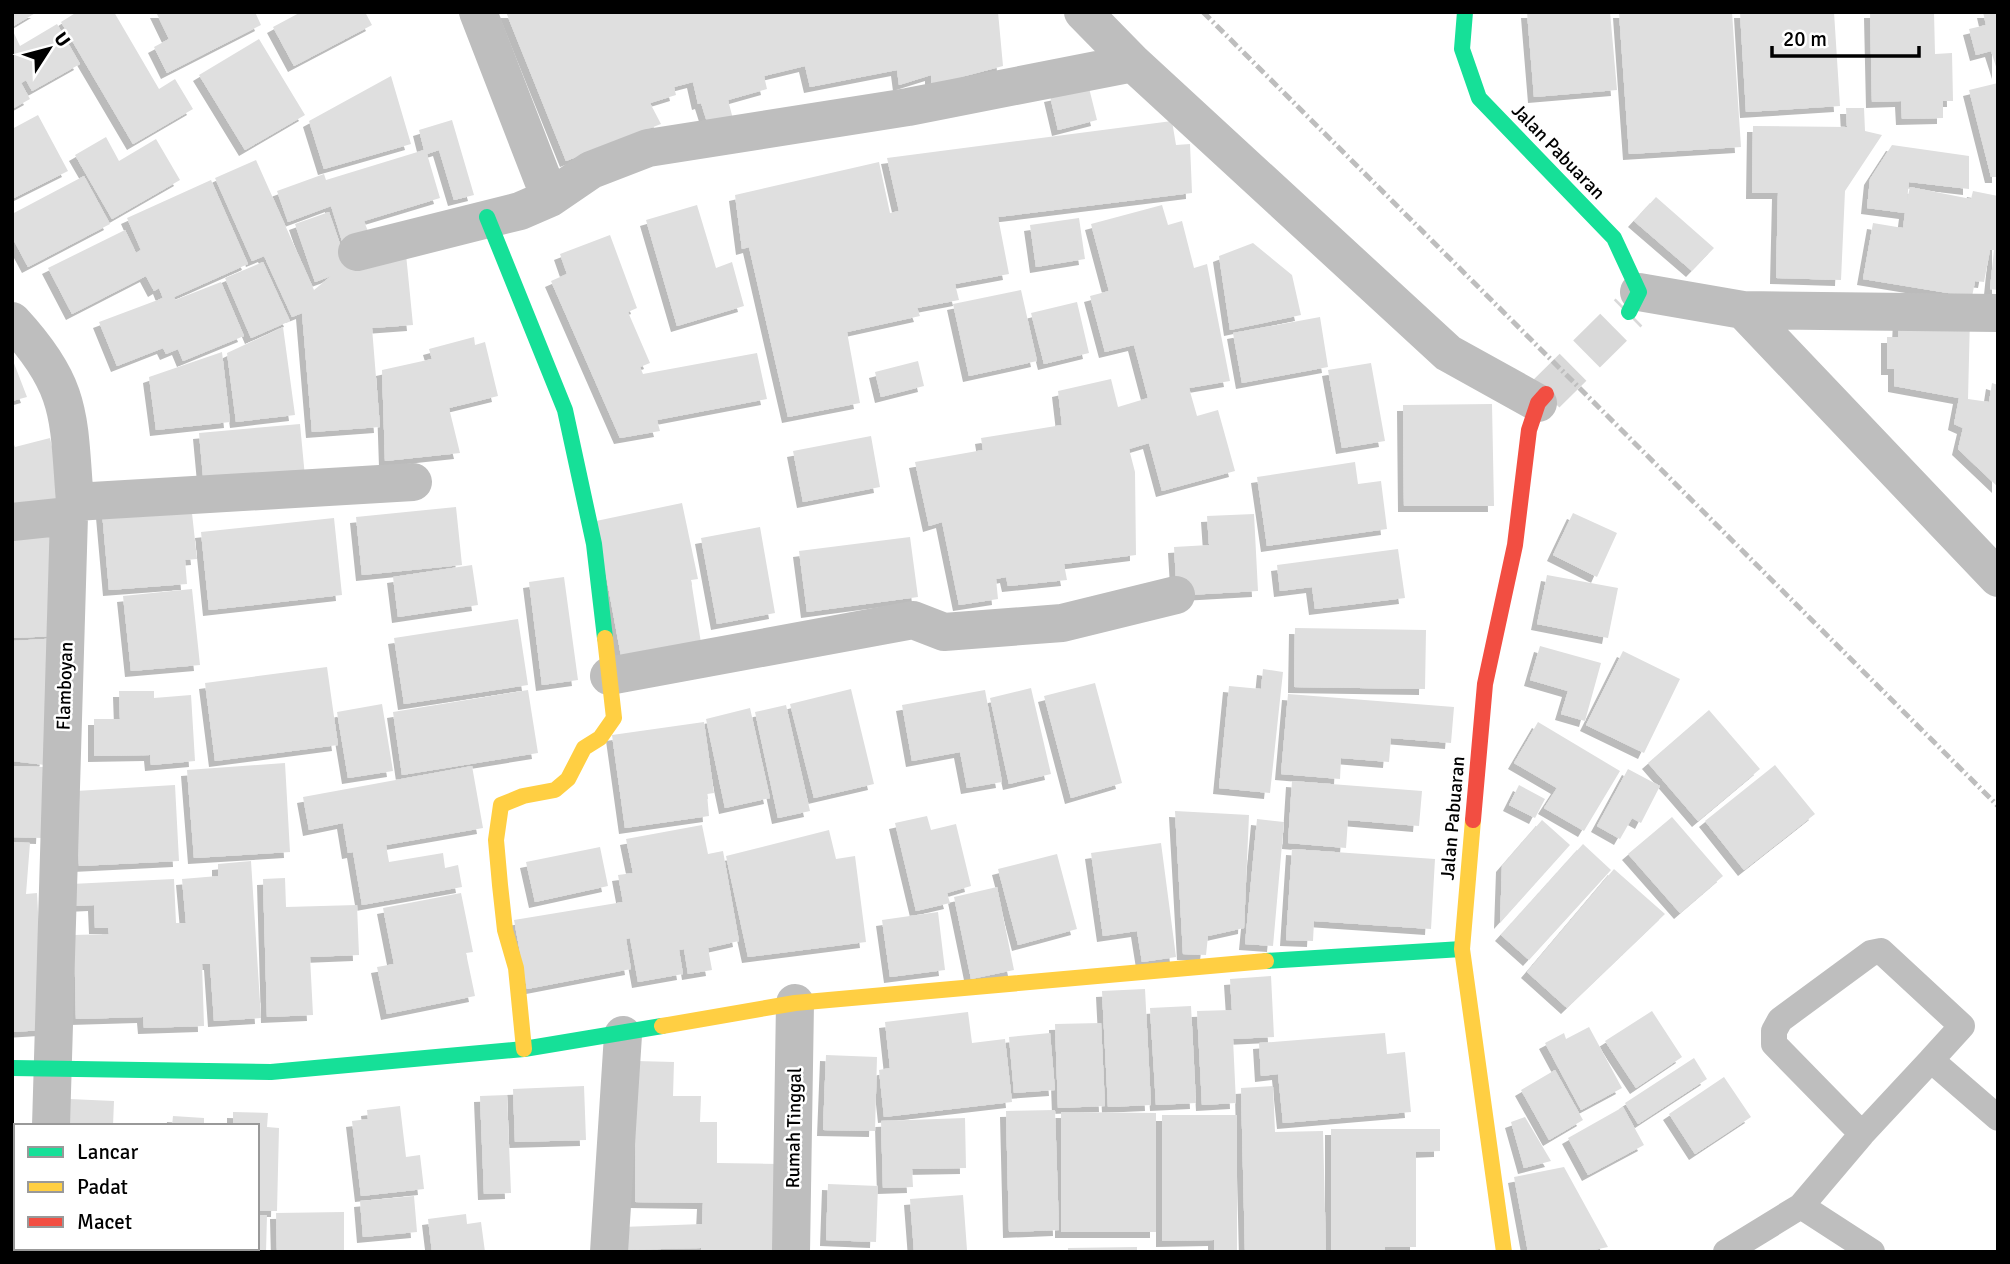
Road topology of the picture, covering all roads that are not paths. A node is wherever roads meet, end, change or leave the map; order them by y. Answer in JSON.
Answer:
{"nodes":[{"id":1,"x":478,"y":12,"type":"edge"},
{"id":2,"x":1083,"y":12,"type":"edge"},
{"id":3,"x":1465,"y":12,"type":"edge"},
{"id":4,"x":1133,"y":63,"type":"junction"},
{"id":5,"x":550,"y":198,"type":"junction"},
{"id":6,"x":486,"y":217,"type":"junction"},
{"id":7,"x":357,"y":252,"type":"dead end"},
{"id":8,"x":1634,"y":302,"type":"joint"},
{"id":9,"x":1743,"y":310,"type":"junction"},
{"id":10,"x":1998,"y":313,"type":"edge"},
{"id":11,"x":12,"y":321,"type":"edge"},
{"id":12,"x":1542,"y":399,"type":"joint"},
{"id":13,"x":413,"y":482,"type":"dead end"},
{"id":14,"x":72,"y":509,"type":"junction"},
{"id":15,"x":12,"y":522,"type":"edge"},
{"id":16,"x":1998,"y":578,"type":"edge"},
{"id":17,"x":1176,"y":595,"type":"dead end"},
{"id":18,"x":609,"y":676,"type":"junction"},
{"id":19,"x":1462,"y":949,"type":"junction"},
{"id":20,"x":795,"y":1003,"type":"junction"},
{"id":21,"x":623,"y":1035,"type":"junction"},
{"id":22,"x":524,"y":1049,"type":"junction"},
{"id":23,"x":1931,"y":1059,"type":"junction"},
{"id":24,"x":12,"y":1068,"type":"edge"},
{"id":25,"x":53,"y":1070,"type":"junction"},
{"id":26,"x":1998,"y":1118,"type":"edge"},
{"id":27,"x":51,"y":1124,"type":"edge"},
{"id":28,"x":1862,"y":1134,"type":"junction"},
{"id":29,"x":1801,"y":1206,"type":"junction"},
{"id":30,"x":609,"y":1252,"type":"edge"},
{"id":31,"x":791,"y":1252,"type":"edge"},
{"id":32,"x":1504,"y":1252,"type":"edge"},
{"id":33,"x":1726,"y":1252,"type":"edge"},
{"id":34,"x":1872,"y":1252,"type":"edge"}],
"edges":[{"from":1,"to":5,"type":"street"},
{"from":2,"to":4,"type":"street"},
{"from":3,"to":8,"type":"street","name":"Jalan Pabuaran"},
{"from":4,"to":5,"type":"street"},
{"from":4,"to":12,"type":"street"},
{"from":5,"to":6,"type":"street"},
{"from":6,"to":7,"type":"street"},
{"from":6,"to":18,"type":"street"},
{"from":8,"to":9,"type":"street"},
{"from":9,"to":10,"type":"street"},
{"from":9,"to":16,"type":"street"},
{"from":11,"to":14,"type":"street","name":"Flamboyan"},
{"from":12,"to":19,"type":"street","name":"Jalan Pabuaran"},
{"from":13,"to":14,"type":"street"},
{"from":14,"to":15,"type":"street"},
{"from":14,"to":25,"type":"street","name":"Flamboyan"},
{"from":17,"to":18,"type":"street"},
{"from":18,"to":22,"type":"street"},
{"from":19,"to":20,"type":"street"},
{"from":19,"to":32,"type":"street","name":"Jalan Pabuaran"},
{"from":20,"to":21,"type":"street"},
{"from":20,"to":31,"type":"street","name":"Rumah Tinggal"},
{"from":21,"to":22,"type":"street"},
{"from":21,"to":30,"type":"street"},
{"from":22,"to":25,"type":"street"},
{"from":23,"to":26,"type":"lane"},
{"from":23,"to":28,"type":"lane"},
{"from":23,"to":28,"type":"lane"},
{"from":24,"to":25,"type":"street"},
{"from":25,"to":27,"type":"street","name":"Flamboyan"},
{"from":28,"to":29,"type":"lane"},
{"from":29,"to":33,"type":"lane"},
{"from":29,"to":34,"type":"lane"}]}
